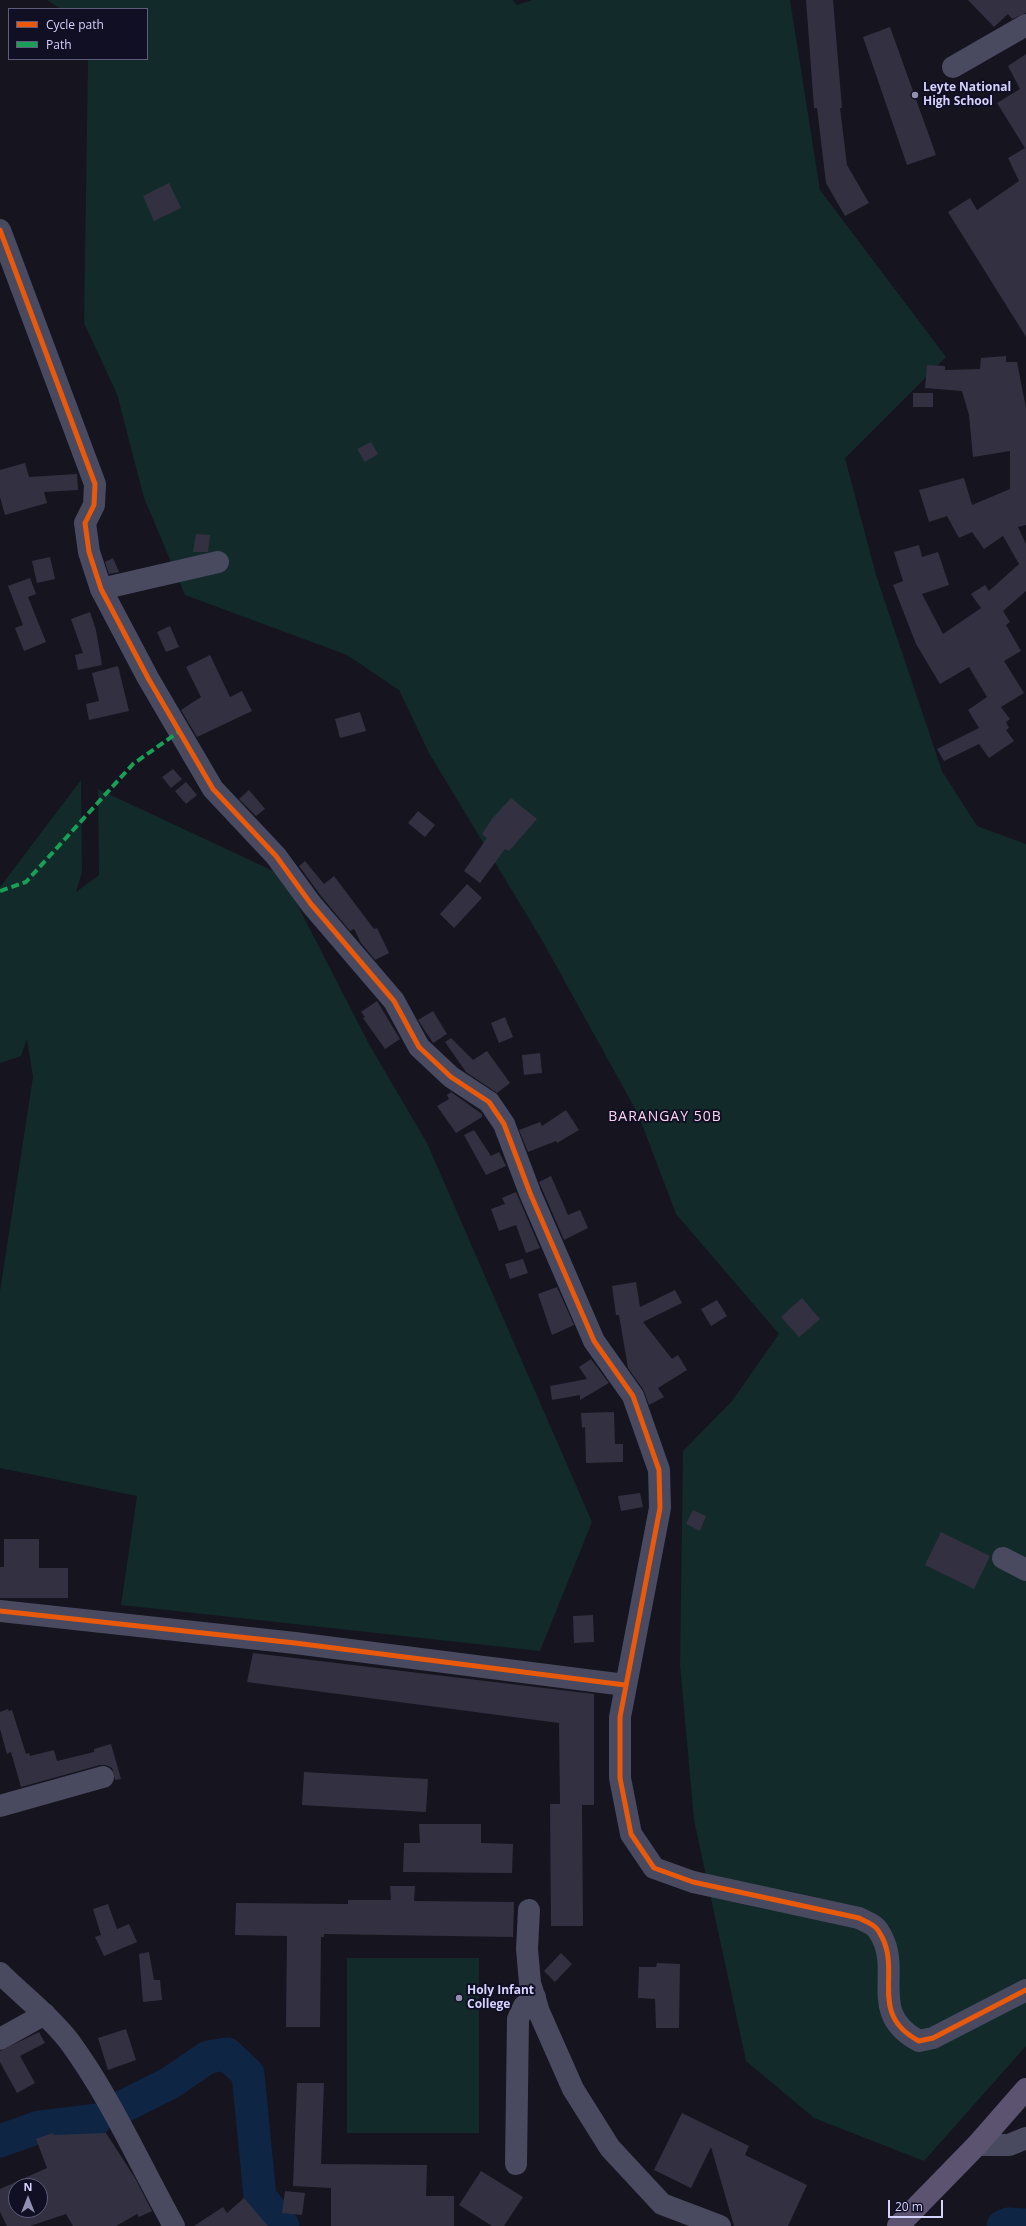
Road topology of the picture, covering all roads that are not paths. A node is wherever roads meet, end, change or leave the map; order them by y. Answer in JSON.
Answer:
{"nodes":[{"id":1,"x":1026,"y":25,"type":"edge"},
{"id":2,"x":953,"y":67,"type":"dead end"},
{"id":3,"x":0,"y":230,"type":"edge"},
{"id":4,"x":218,"y":562,"type":"dead end"},
{"id":5,"x":101,"y":589,"type":"junction"},
{"id":6,"x":1003,"y":1558,"type":"dead end"},
{"id":7,"x":1026,"y":1570,"type":"edge"},
{"id":8,"x":0,"y":1612,"type":"edge"},
{"id":9,"x":625,"y":1685,"type":"junction"},
{"id":10,"x":103,"y":1777,"type":"dead end"},
{"id":11,"x":0,"y":1806,"type":"edge"},
{"id":12,"x":530,"y":1910,"type":"dead end"},
{"id":13,"x":0,"y":1973,"type":"edge"},
{"id":14,"x":1026,"y":1990,"type":"edge"},
{"id":15,"x":534,"y":1997,"type":"junction"},
{"id":16,"x":45,"y":2014,"type":"junction"},
{"id":17,"x":0,"y":2039,"type":"edge"},
{"id":18,"x":1026,"y":2089,"type":"edge"},
{"id":19,"x":1026,"y":2138,"type":"edge"},
{"id":20,"x":977,"y":2145,"type":"junction"},
{"id":21,"x":516,"y":2164,"type":"dead end"},
{"id":22,"x":174,"y":2226,"type":"edge"},
{"id":23,"x":720,"y":2226,"type":"edge"},
{"id":24,"x":898,"y":2226,"type":"edge"}],
"edges":[{"from":1,"to":2,"type":"street"},
{"from":3,"to":5,"type":"street"},
{"from":4,"to":5,"type":"street"},
{"from":5,"to":9,"type":"street"},
{"from":6,"to":7,"type":"street"},
{"from":8,"to":9,"type":"street"},
{"from":9,"to":14,"type":"street"},
{"from":10,"to":11,"type":"street"},
{"from":12,"to":15,"type":"street"},
{"from":13,"to":16,"type":"street"},
{"from":15,"to":21,"type":"street"},
{"from":15,"to":23,"type":"street"},
{"from":16,"to":17,"type":"street"},
{"from":16,"to":22,"type":"street"},
{"from":18,"to":20,"type":"main road"},
{"from":19,"to":20,"type":"street"},
{"from":20,"to":24,"type":"main road"}]}
